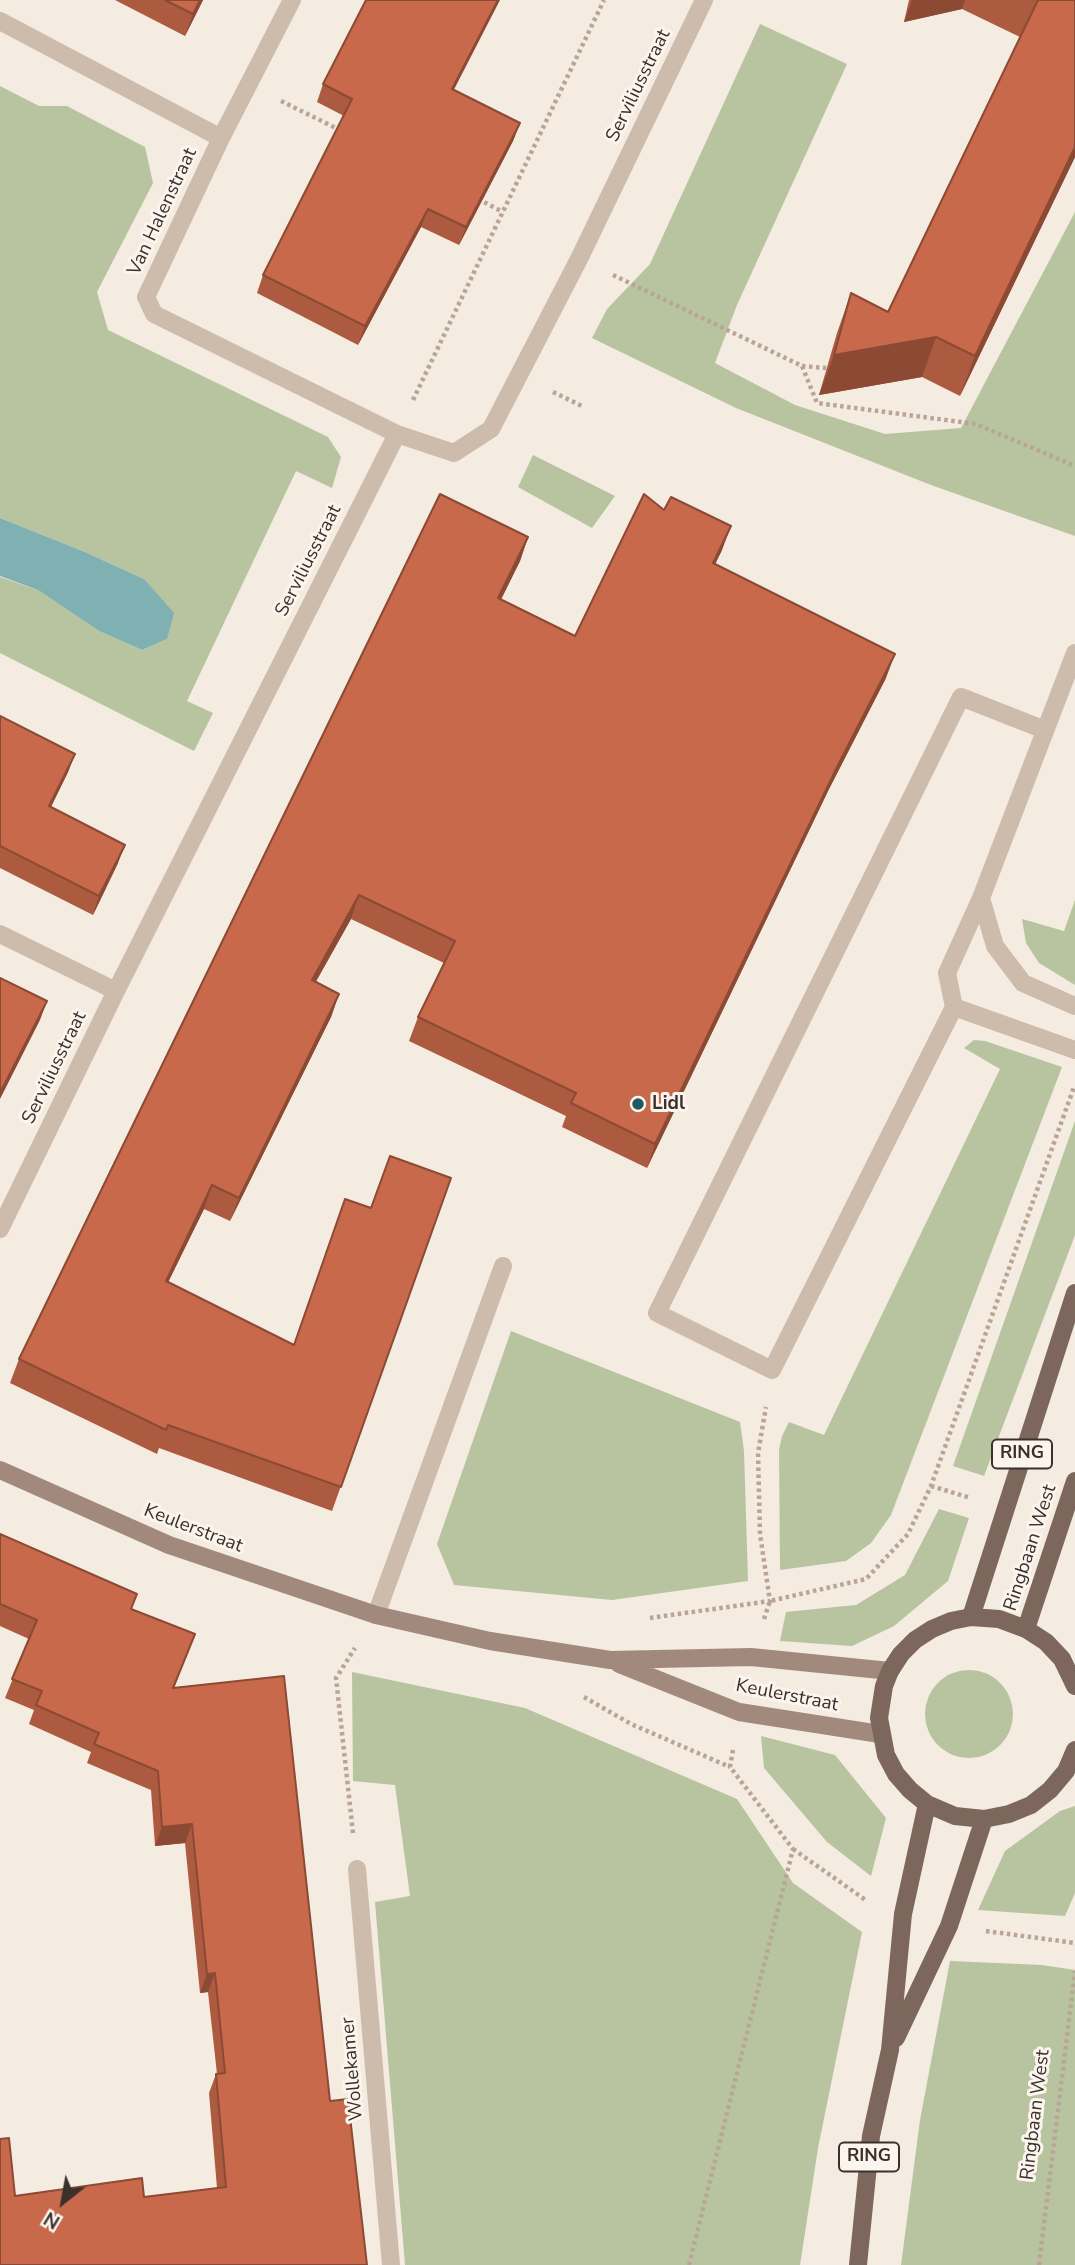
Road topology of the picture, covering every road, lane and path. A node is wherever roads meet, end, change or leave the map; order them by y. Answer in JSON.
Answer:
{"nodes":[{"id":1,"x":292,"y":0,"type":"edge"},
{"id":2,"x":604,"y":0,"type":"edge"},
{"id":3,"x":704,"y":0,"type":"edge"},
{"id":4,"x":0,"y":21,"type":"edge"},
{"id":5,"x":249,"y":85,"type":"junction"},
{"id":6,"x":345,"y":133,"type":"edge"},
{"id":7,"x":221,"y":138,"type":"junction"},
{"id":8,"x":467,"y":194,"type":"edge"},
{"id":9,"x":503,"y":212,"type":"junction"},
{"id":10,"x":579,"y":259,"type":"junction"},
{"id":11,"x":802,"y":366,"type":"junction"},
{"id":12,"x":826,"y":368,"type":"dead end"},
{"id":13,"x":397,"y":434,"type":"junction"},
{"id":14,"x":1075,"y":466,"type":"edge"},
{"id":15,"x":1075,"y":653,"type":"edge"},
{"id":16,"x":1045,"y":730,"type":"junction"},
{"id":17,"x":981,"y":898,"type":"junction"},
{"id":18,"x":0,"y":934,"type":"edge"},
{"id":19,"x":116,"y":991,"type":"junction"},
{"id":20,"x":1075,"y":1006,"type":"edge"},
{"id":21,"x":954,"y":1007,"type":"junction"},
{"id":22,"x":1075,"y":1050,"type":"edge"},
{"id":23,"x":0,"y":1229,"type":"edge"},
{"id":24,"x":503,"y":1266,"type":"dead end"},
{"id":25,"x":1075,"y":1293,"type":"edge"},
{"id":26,"x":772,"y":1370,"type":"junction"},
{"id":27,"x":0,"y":1470,"type":"edge"},
{"id":28,"x":1075,"y":1481,"type":"edge"},
{"id":29,"x":771,"y":1601,"type":"dead end"},
{"id":30,"x":376,"y":1615,"type":"junction"},
{"id":31,"x":971,"y":1617,"type":"junction"},
{"id":32,"x":1026,"y":1629,"type":"junction"},
{"id":33,"x":610,"y":1660,"type":"junction"},
{"id":34,"x":890,"y":1671,"type":"junction"},
{"id":35,"x":1075,"y":1686,"type":"edge"},
{"id":36,"x":584,"y":1697,"type":"dead end"},
{"id":37,"x":880,"y":1734,"type":"junction"},
{"id":38,"x":1075,"y":1750,"type":"edge"},
{"id":39,"x":730,"y":1767,"type":"dead end"},
{"id":40,"x":1070,"y":1771,"type":"edge"},
{"id":41,"x":927,"y":1804,"type":"junction"},
{"id":42,"x":984,"y":1819,"type":"junction"},
{"id":43,"x":357,"y":1870,"type":"joint"},
{"id":44,"x":1075,"y":1971,"type":"edge"},
{"id":45,"x":890,"y":2050,"type":"junction"},
{"id":46,"x":391,"y":2265,"type":"edge"},
{"id":47,"x":858,"y":2265,"type":"edge"},
{"id":48,"x":1039,"y":2265,"type":"edge"}],
"edges":[{"from":1,"to":5,"type":"street","name":"Van Halenstraat"},
{"from":2,"to":9,"type":"path"},
{"from":3,"to":10,"type":"street","name":"Serviliusstraat"},
{"from":4,"to":7,"type":"street"},
{"from":5,"to":6,"type":"path"},
{"from":5,"to":7,"type":"street","name":"Van Halenstraat"},
{"from":7,"to":13,"type":"street","name":"Van Halenstraat"},
{"from":8,"to":9,"type":"path"},
{"from":9,"to":13,"type":"path"},
{"from":10,"to":11,"type":"path"},
{"from":10,"to":13,"type":"street","name":"Serviliusstraat"},
{"from":11,"to":12,"type":"path"},
{"from":11,"to":14,"type":"path"},
{"from":13,"to":19,"type":"street","name":"Serviliusstraat"},
{"from":15,"to":16,"type":"street"},
{"from":16,"to":17,"type":"street"},
{"from":16,"to":26,"type":"street"},
{"from":17,"to":20,"type":"street"},
{"from":17,"to":21,"type":"street"},
{"from":18,"to":19,"type":"street"},
{"from":19,"to":23,"type":"street","name":"Serviliusstraat"},
{"from":21,"to":22,"type":"street"},
{"from":21,"to":26,"type":"street"},
{"from":24,"to":30,"type":"street"},
{"from":25,"to":31,"type":"main road","name":"Ringbaan West","number":"RING"},
{"from":26,"to":29,"type":"path"},
{"from":27,"to":30,"type":"street","name":"Keulerstraat"},
{"from":28,"to":32,"type":"main road","name":"Ringbaan West","number":"RING"},
{"from":30,"to":33,"type":"street","name":"Keulerstraat"},
{"from":30,"to":43,"type":"path"},
{"from":31,"to":32,"type":"main road"},
{"from":31,"to":34,"type":"main road"},
{"from":32,"to":35,"type":"main road"},
{"from":33,"to":34,"type":"street","name":"Keulerstraat"},
{"from":33,"to":37,"type":"street","name":"Keulerstraat"},
{"from":34,"to":37,"type":"main road"},
{"from":36,"to":39,"type":"path"},
{"from":37,"to":41,"type":"main road"},
{"from":38,"to":40,"type":"main road"},
{"from":40,"to":42,"type":"main road"},
{"from":41,"to":42,"type":"main road"},
{"from":41,"to":45,"type":"main road","number":"RING"},
{"from":42,"to":45,"type":"main road","number":"RING"},
{"from":43,"to":46,"type":"street","name":"Wollekamer"},
{"from":44,"to":48,"type":"path","name":"Ringbaan West"},
{"from":45,"to":47,"type":"main road","number":"RING"}]}
